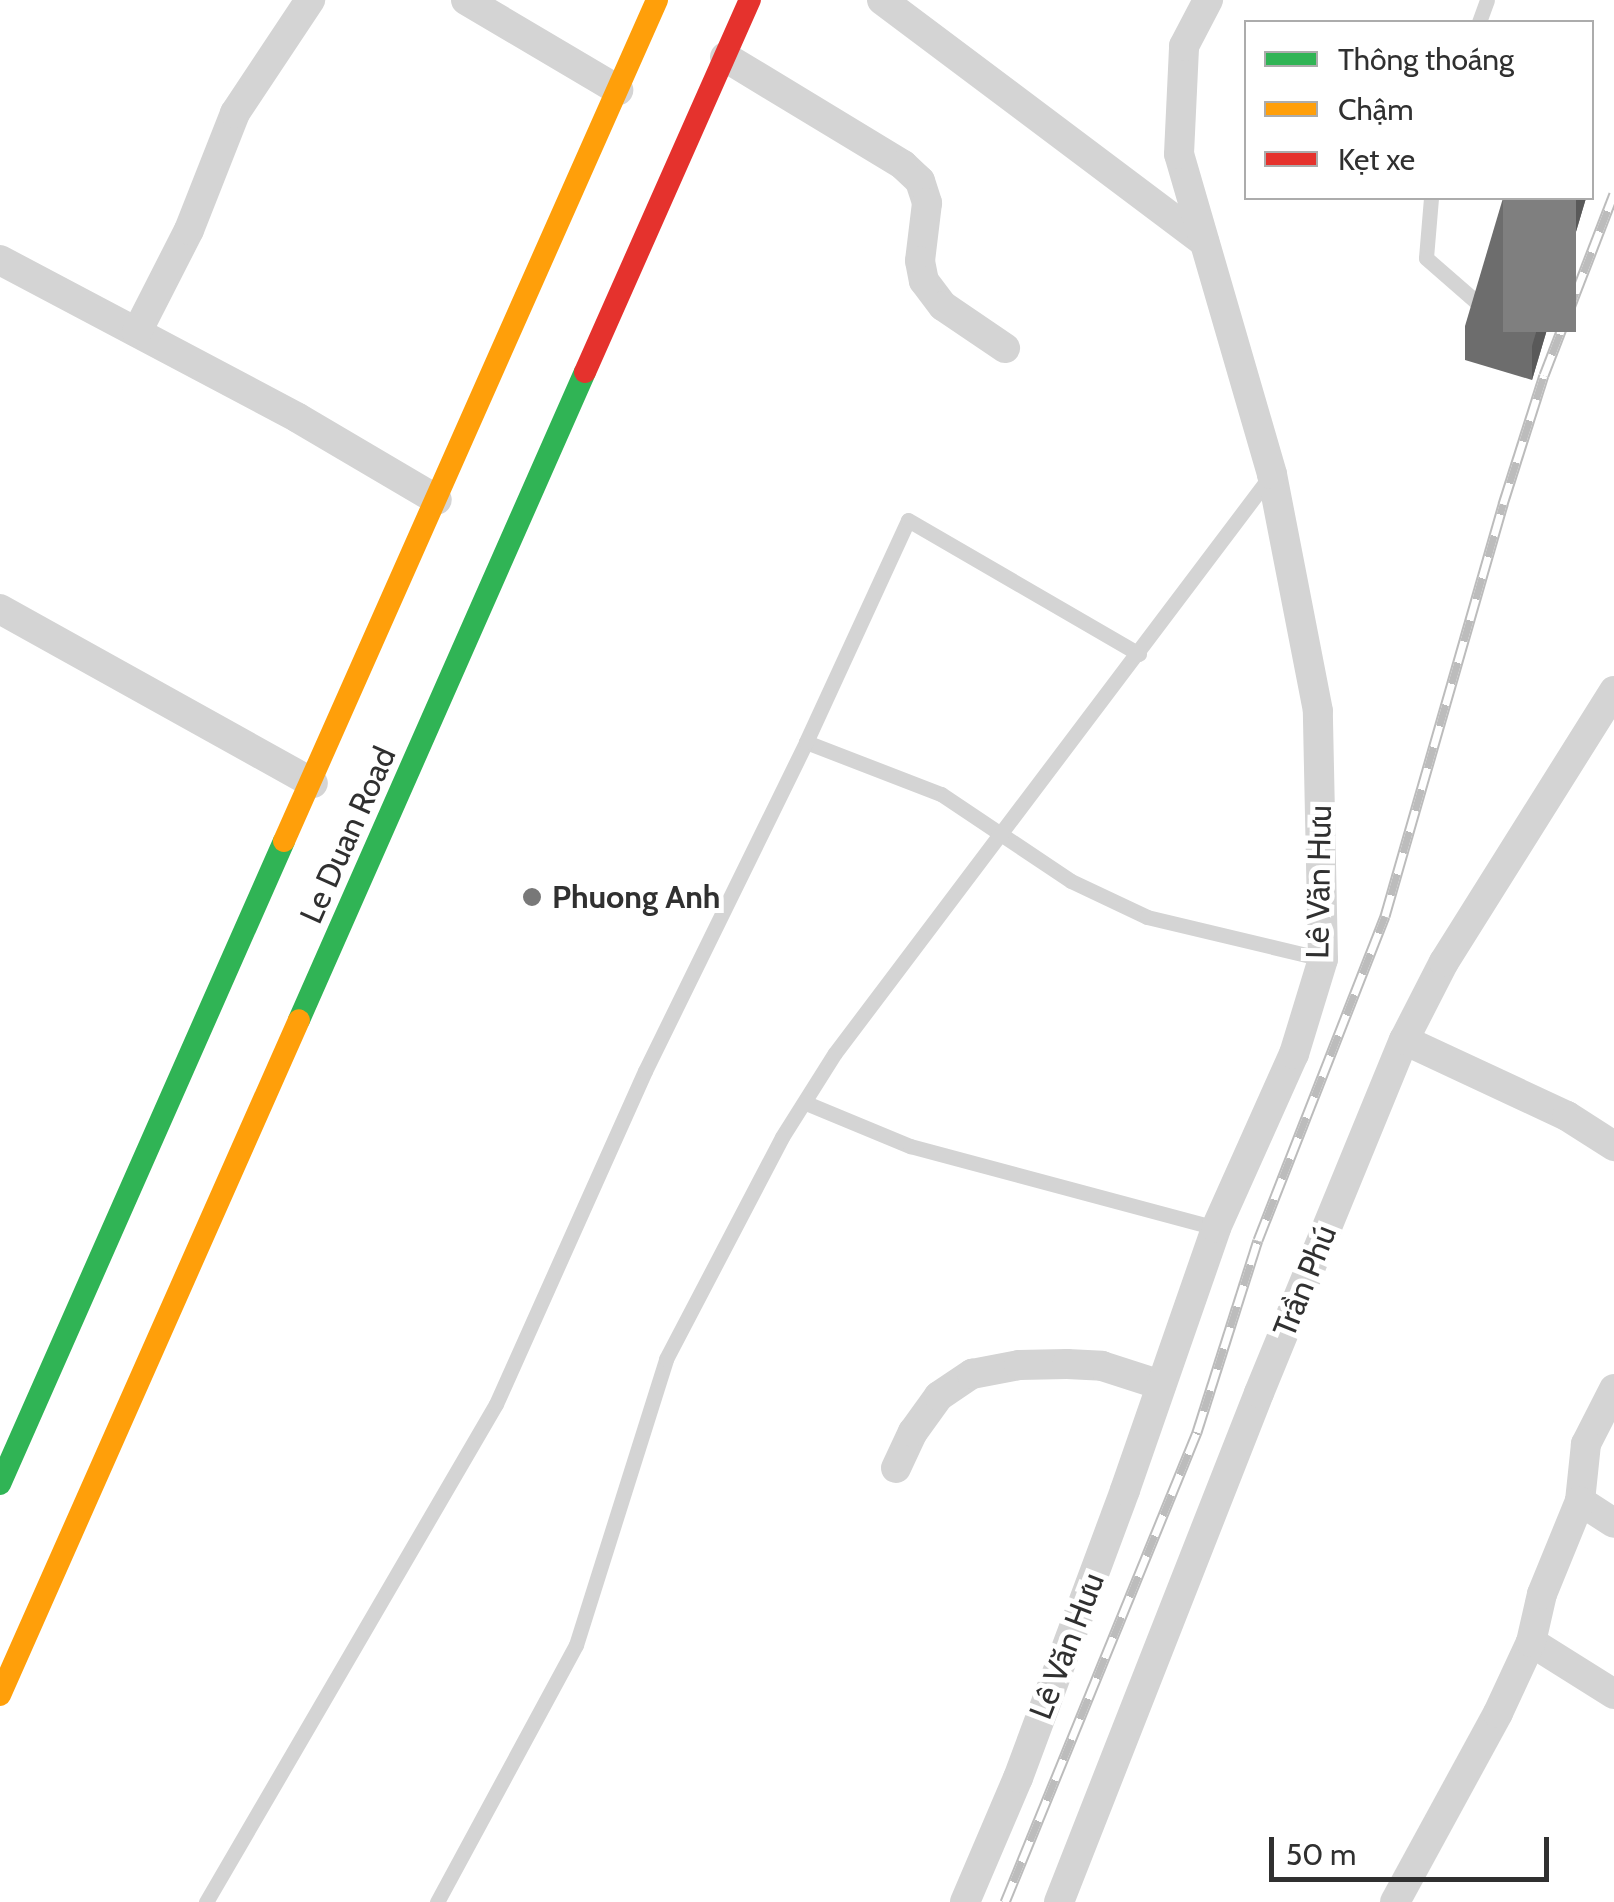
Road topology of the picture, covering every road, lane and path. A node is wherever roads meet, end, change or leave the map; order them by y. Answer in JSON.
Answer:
{"nodes":[{"id":1,"x":310,"y":0,"type":"edge"},
{"id":2,"x":466,"y":0,"type":"edge"},
{"id":3,"x":657,"y":0,"type":"edge"},
{"id":4,"x":750,"y":0,"type":"edge"},
{"id":5,"x":882,"y":0,"type":"edge"},
{"id":6,"x":1208,"y":0,"type":"edge"},
{"id":7,"x":726,"y":57,"type":"junction"},
{"id":8,"x":618,"y":90,"type":"junction"},
{"id":9,"x":1431,"y":200,"type":"edge"},
{"id":10,"x":1204,"y":242,"type":"junction"},
{"id":11,"x":0,"y":260,"type":"edge"},
{"id":12,"x":1481,"y":306,"type":"edge"},
{"id":13,"x":137,"y":332,"type":"junction"},
{"id":14,"x":1005,"y":348,"type":"dead end"},
{"id":15,"x":1272,"y":474,"type":"junction"},
{"id":16,"x":437,"y":500,"type":"junction"},
{"id":17,"x":0,"y":609,"type":"edge"},
{"id":18,"x":1139,"y":654,"type":"junction"},
{"id":19,"x":1614,"y":691,"type":"edge"},
{"id":20,"x":806,"y":742,"type":"junction"},
{"id":21,"x":320,"y":787,"type":"junction"},
{"id":22,"x":359,"y":805,"type":"dead end"},
{"id":23,"x":390,"y":820,"type":"junction"},
{"id":24,"x":1003,"y":832,"type":"junction"},
{"id":25,"x":1323,"y":959,"type":"junction"},
{"id":26,"x":1404,"y":1040,"type":"junction"},
{"id":27,"x":806,"y":1103,"type":"junction"},
{"id":28,"x":1614,"y":1146,"type":"edge"},
{"id":29,"x":1216,"y":1228,"type":"junction"},
{"id":30,"x":1162,"y":1384,"type":"junction"},
{"id":31,"x":1614,"y":1389,"type":"edge"},
{"id":32,"x":896,"y":1468,"type":"dead end"},
{"id":33,"x":0,"y":1484,"type":"edge"},
{"id":34,"x":1580,"y":1501,"type":"junction"},
{"id":35,"x":1614,"y":1522,"type":"edge"},
{"id":36,"x":1531,"y":1642,"type":"junction"},
{"id":37,"x":0,"y":1694,"type":"edge"},
{"id":38,"x":1614,"y":1694,"type":"edge"},
{"id":39,"x":206,"y":1902,"type":"edge"},
{"id":40,"x":437,"y":1902,"type":"edge"},
{"id":41,"x":965,"y":1902,"type":"edge"},
{"id":42,"x":1059,"y":1902,"type":"edge"},
{"id":43,"x":1395,"y":1902,"type":"edge"}],
"edges":[{"from":1,"to":13,"type":"street"},
{"from":2,"to":8,"type":"street"},
{"from":3,"to":8,"type":"highway","name":"Le Duan Road"},
{"from":4,"to":7,"type":"highway","name":"Le Duan Road"},
{"from":5,"to":10,"type":"street"},
{"from":6,"to":10,"type":"street","name":"Lê Văn Hưu"},
{"from":7,"to":14,"type":"street"},
{"from":7,"to":23,"type":"highway","name":"Le Duan Road"},
{"from":8,"to":16,"type":"highway","name":"Le Duan Road"},
{"from":9,"to":12,"type":"lane"},
{"from":10,"to":15,"type":"street","name":"Lê Văn Hưu"},
{"from":11,"to":13,"type":"street"},
{"from":13,"to":16,"type":"street"},
{"from":15,"to":18,"type":"lane"},
{"from":15,"to":25,"type":"street","name":"Lê Văn Hưu"},
{"from":16,"to":21,"type":"highway","name":"Le Duan Road"},
{"from":17,"to":21,"type":"street"},
{"from":18,"to":20,"type":"lane"},
{"from":18,"to":24,"type":"lane"},
{"from":19,"to":26,"type":"street","name":"Trần Phú"},
{"from":20,"to":24,"type":"lane"},
{"from":20,"to":39,"type":"lane"},
{"from":21,"to":33,"type":"highway","name":"Le Duan Road"},
{"from":22,"to":23,"type":"highway"},
{"from":23,"to":37,"type":"highway","name":"Le Duan Road"},
{"from":24,"to":25,"type":"lane"},
{"from":24,"to":27,"type":"lane"},
{"from":25,"to":29,"type":"street","name":"Lê Văn Hưu"},
{"from":26,"to":28,"type":"street"},
{"from":26,"to":42,"type":"street","name":"Trần Phú"},
{"from":27,"to":29,"type":"lane"},
{"from":27,"to":40,"type":"lane"},
{"from":29,"to":30,"type":"street","name":"Lê Văn Hưu"},
{"from":30,"to":32,"type":"street"},
{"from":30,"to":41,"type":"street","name":"Lê Văn Hưu"},
{"from":31,"to":34,"type":"street"},
{"from":34,"to":35,"type":"street"},
{"from":34,"to":36,"type":"street"},
{"from":36,"to":38,"type":"street"},
{"from":36,"to":43,"type":"street"}]}
